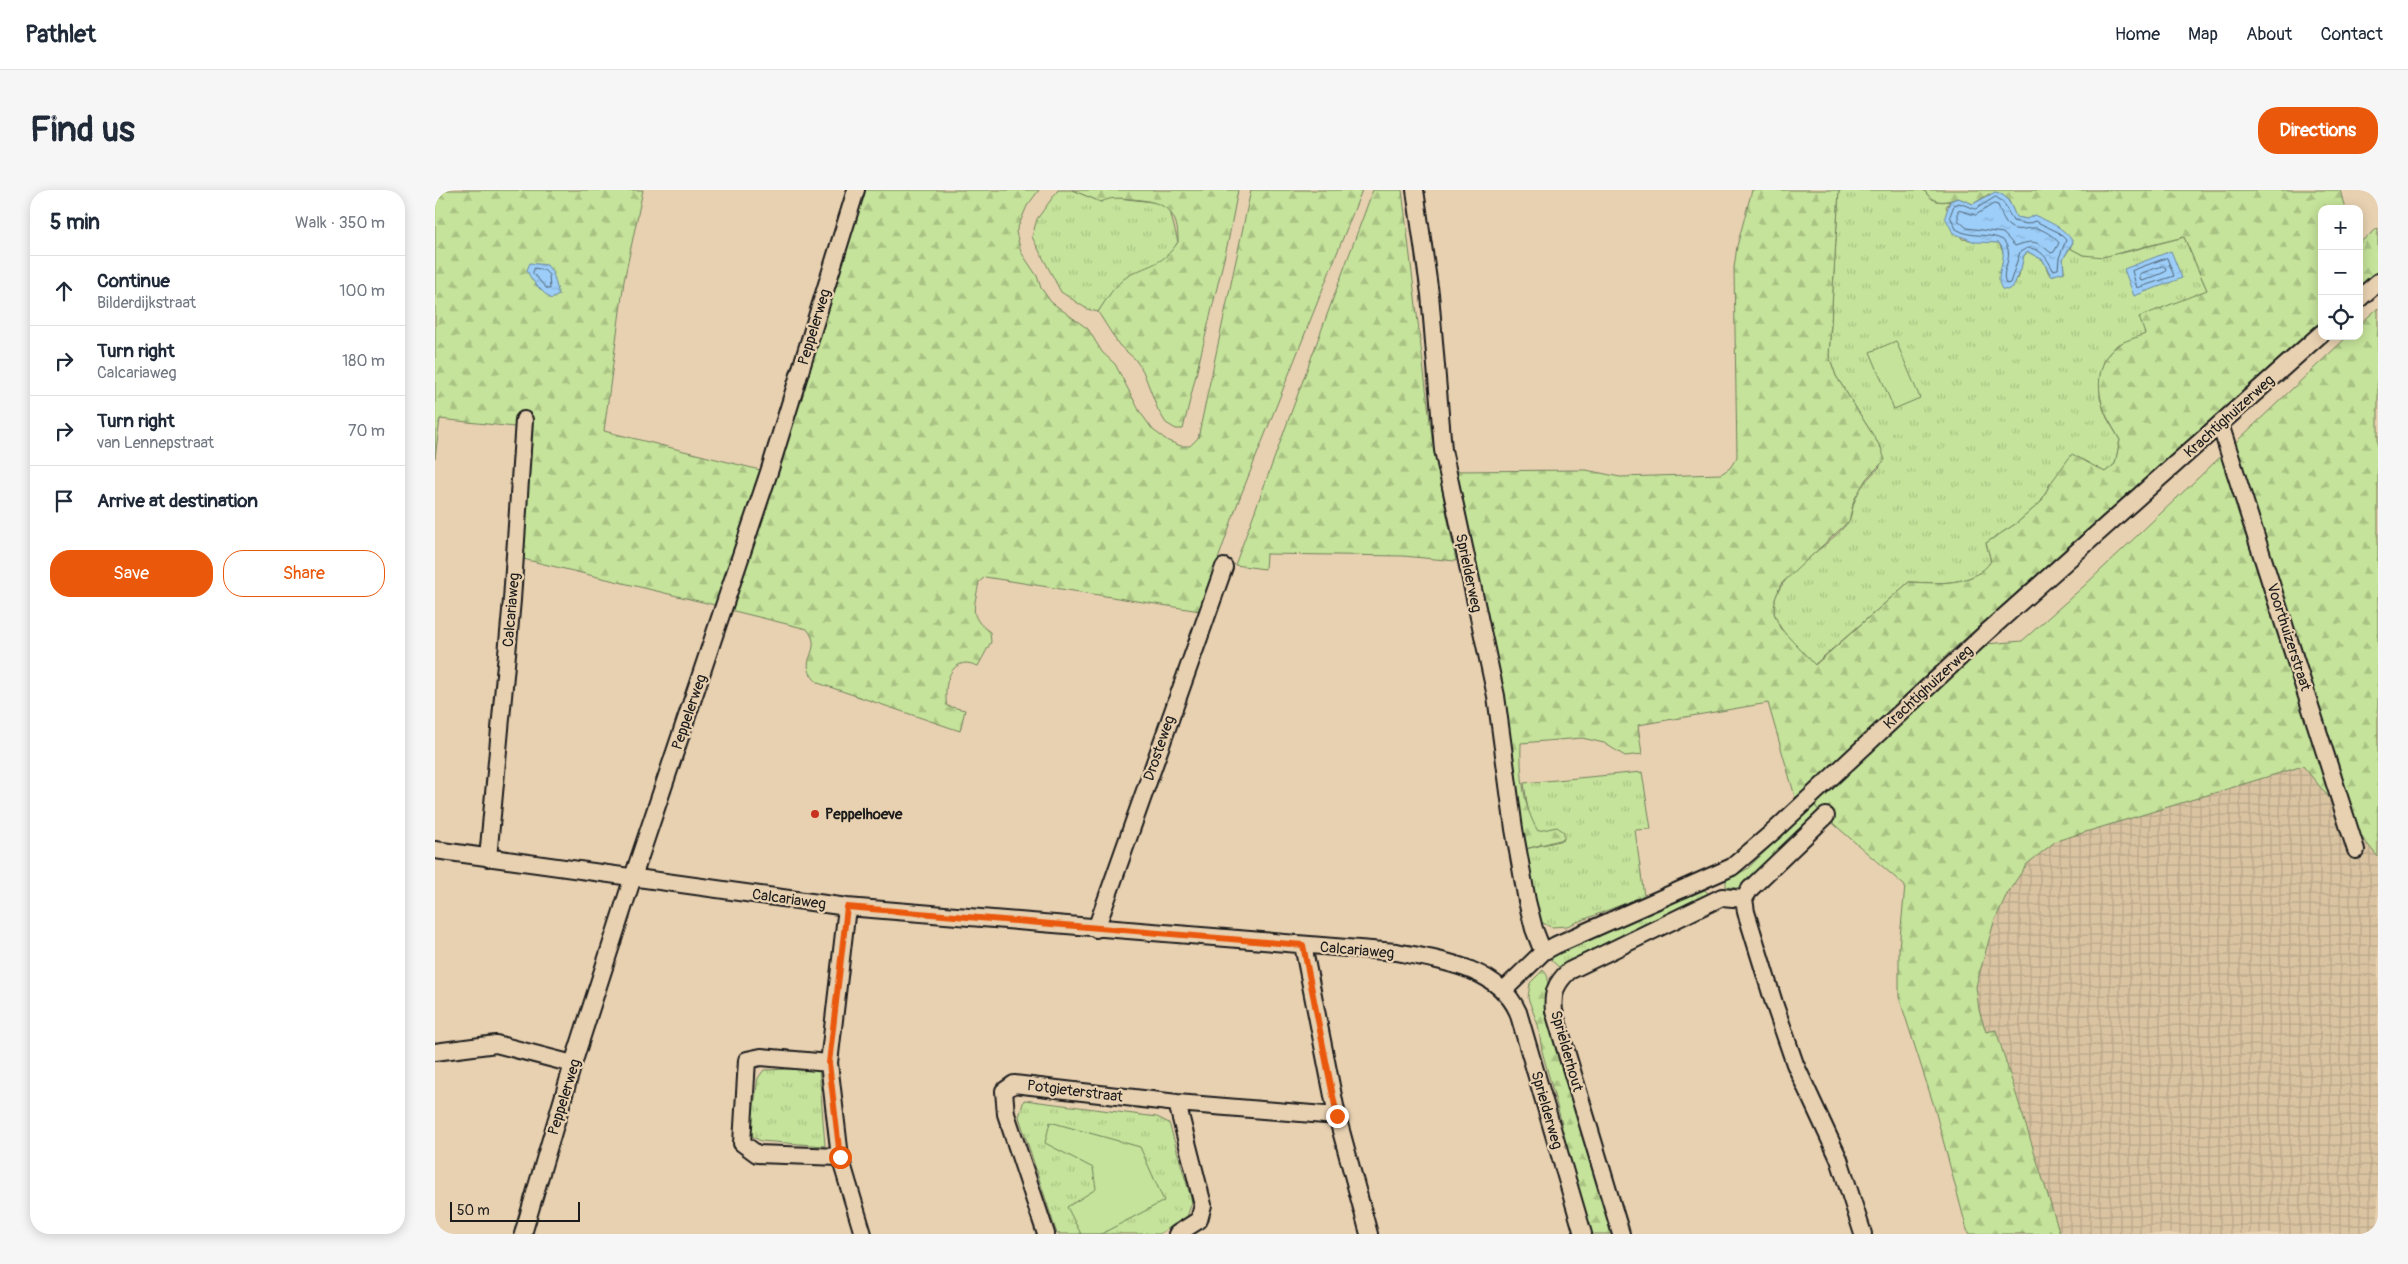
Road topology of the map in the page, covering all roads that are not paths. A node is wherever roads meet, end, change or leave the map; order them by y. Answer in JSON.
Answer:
{"nodes":[{"id":1,"x":856,"y":190,"type":"edge"},
{"id":2,"x":1415,"y":190,"type":"edge"},
{"id":3,"x":2378,"y":282,"type":"edge"},
{"id":4,"x":2363,"y":295,"type":"edge"},
{"id":5,"x":2318,"y":337,"type":"edge"},
{"id":6,"x":523,"y":420,"type":"dead end"},
{"id":7,"x":2220,"y":424,"type":"junction"},
{"id":8,"x":1223,"y":568,"type":"dead end"},
{"id":9,"x":1826,"y":816,"type":"dead end"},
{"id":10,"x":435,"y":850,"type":"edge"},
{"id":11,"x":2356,"y":850,"type":"dead end"},
{"id":12,"x":488,"y":858,"type":"junction"},
{"id":13,"x":1712,"y":876,"type":"junction"},
{"id":14,"x":633,"y":877,"type":"junction"},
{"id":15,"x":1722,"y":897,"type":"junction"},
{"id":16,"x":1744,"y":899,"type":"junction"},
{"id":17,"x":847,"y":907,"type":"junction"},
{"id":18,"x":1096,"y":929,"type":"junction"},
{"id":19,"x":1303,"y":945,"type":"junction"},
{"id":20,"x":1543,"y":952,"type":"junction"},
{"id":21,"x":1503,"y":991,"type":"junction"},
{"id":22,"x":435,"y":1052,"type":"edge"},
{"id":23,"x":829,"y":1063,"type":"junction"},
{"id":24,"x":573,"y":1064,"type":"junction"},
{"id":25,"x":1177,"y":1103,"type":"junction"},
{"id":26,"x":1337,"y":1116,"type":"junction"},
{"id":27,"x":840,"y":1157,"type":"junction"},
{"id":28,"x":523,"y":1234,"type":"edge"},
{"id":29,"x":863,"y":1234,"type":"edge"},
{"id":30,"x":1046,"y":1234,"type":"edge"},
{"id":31,"x":1177,"y":1234,"type":"edge"},
{"id":32,"x":1369,"y":1234,"type":"edge"},
{"id":33,"x":1583,"y":1234,"type":"edge"},
{"id":34,"x":1621,"y":1234,"type":"edge"},
{"id":35,"x":1863,"y":1234,"type":"edge"}],
"edges":[{"from":1,"to":14,"type":"street","name":"Peppelerweg"},
{"from":2,"to":20,"type":"street","name":"Sprielderweg"},
{"from":3,"to":4,"type":"street"},
{"from":5,"to":7,"type":"street","name":"Krachtighuizerweg"},
{"from":6,"to":12,"type":"street","name":"Calcariaweg"},
{"from":7,"to":11,"type":"street","name":"Voorthuizerstraat"},
{"from":7,"to":13,"type":"street","name":"Krachtighuizerweg"},
{"from":8,"to":18,"type":"street","name":"Drosteweg"},
{"from":9,"to":16,"type":"street"},
{"from":10,"to":12,"type":"street","name":"Calcariaweg"},
{"from":12,"to":14,"type":"street","name":"Calcariaweg"},
{"from":13,"to":15,"type":"street"},
{"from":13,"to":20,"type":"street","name":"Krachtighuizerweg"},
{"from":14,"to":17,"type":"street","name":"Calcariaweg"},
{"from":14,"to":24,"type":"street","name":"Peppelerweg"},
{"from":15,"to":16,"type":"street"},
{"from":15,"to":34,"type":"street","name":"Sprielderhout"},
{"from":16,"to":35,"type":"street"},
{"from":17,"to":18,"type":"street","name":"Calcariaweg"},
{"from":17,"to":23,"type":"street"},
{"from":18,"to":19,"type":"street","name":"Calcariaweg"},
{"from":19,"to":21,"type":"street","name":"Calcariaweg"},
{"from":19,"to":26,"type":"street"},
{"from":20,"to":21,"type":"street","name":"Krachtighuizerweg"},
{"from":21,"to":33,"type":"street","name":"Sprielderweg"},
{"from":22,"to":24,"type":"street"},
{"from":23,"to":27,"type":"street"},
{"from":23,"to":27,"type":"street"},
{"from":24,"to":28,"type":"street","name":"Peppelerweg"},
{"from":25,"to":26,"type":"street","name":"Potgieterstraat"},
{"from":25,"to":30,"type":"street","name":"Potgieterstraat"},
{"from":25,"to":31,"type":"street"},
{"from":26,"to":32,"type":"street"},
{"from":27,"to":29,"type":"street"}]}
